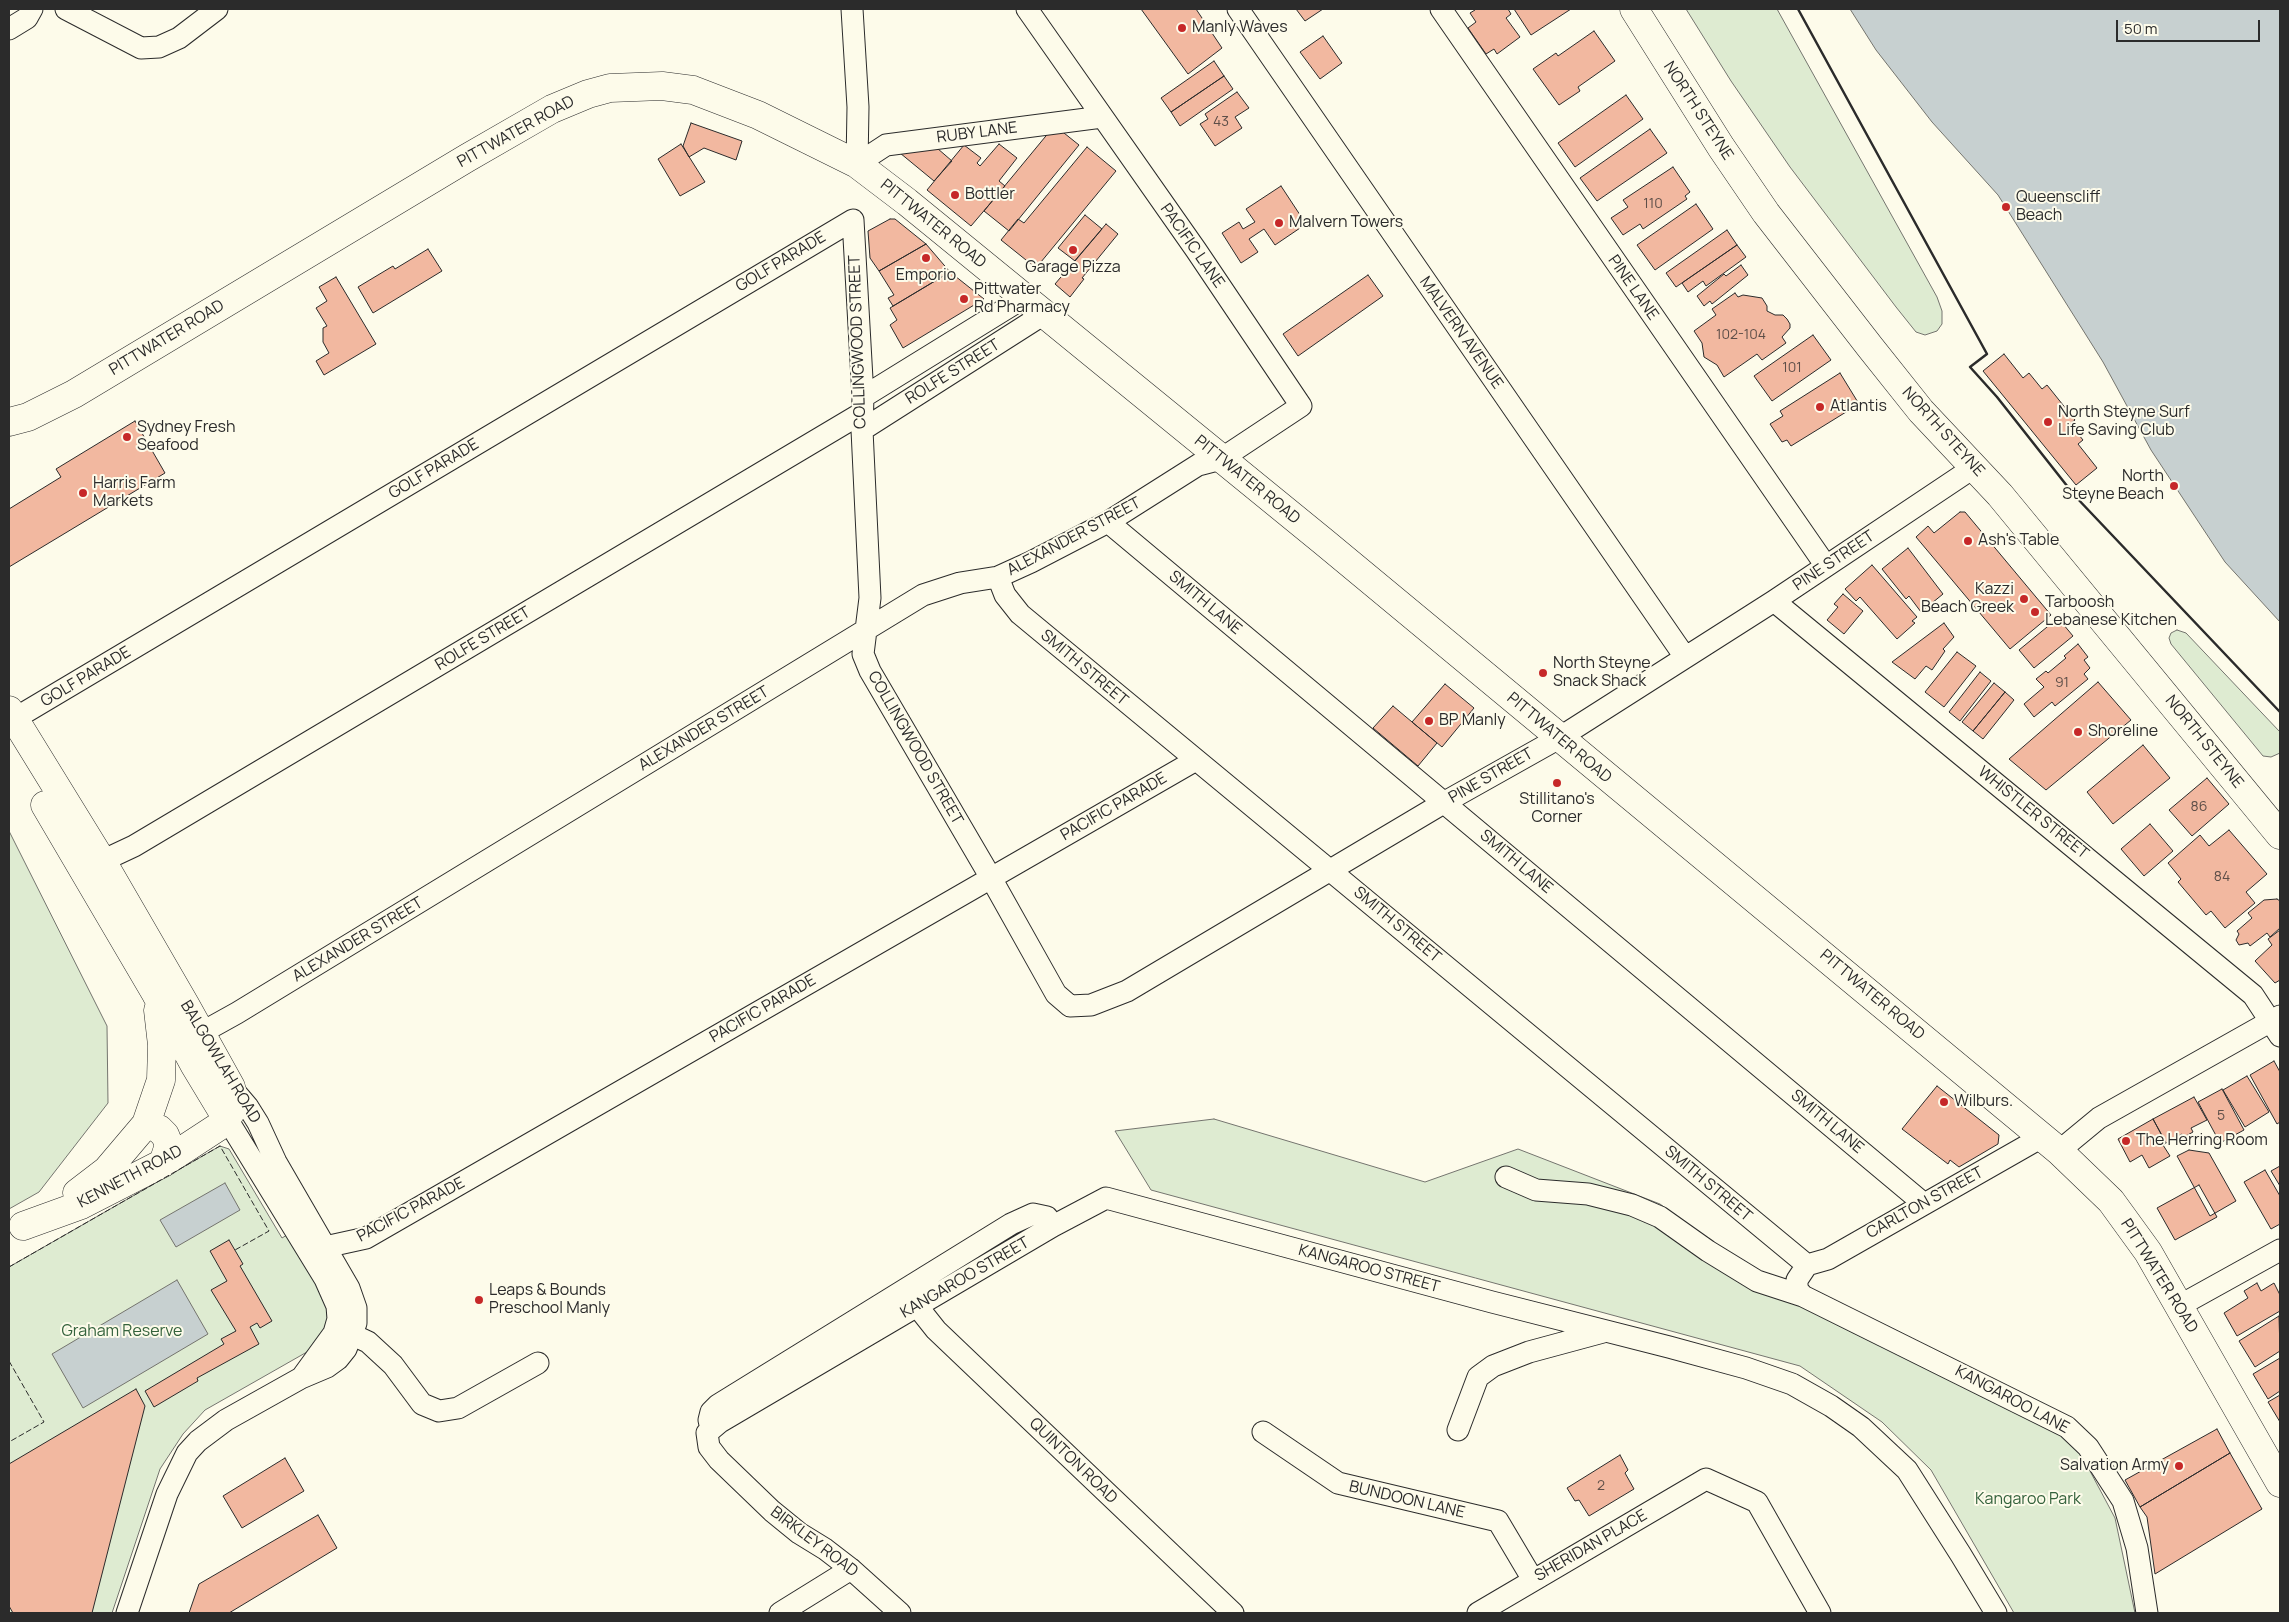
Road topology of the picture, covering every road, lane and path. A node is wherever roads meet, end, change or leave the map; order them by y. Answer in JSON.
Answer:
{"nodes":[{"id":1,"x":32,"y":9,"type":"edge"},
{"id":2,"x":66,"y":9,"type":"edge"},
{"id":3,"x":217,"y":9,"type":"edge"},
{"id":4,"x":852,"y":9,"type":"edge"},
{"id":5,"x":1027,"y":9,"type":"edge"},
{"id":6,"x":1238,"y":9,"type":"edge"},
{"id":7,"x":1441,"y":9,"type":"edge"},
{"id":8,"x":1634,"y":9,"type":"edge"},
{"id":9,"x":9,"y":29,"type":"edge"},
{"id":10,"x":1102,"y":117,"type":"junction"},
{"id":11,"x":857,"y":164,"type":"junction"},
{"id":12,"x":853,"y":220,"type":"joint"},
{"id":13,"x":1034,"y":305,"type":"junction"},
{"id":14,"x":862,"y":413,"type":"junction"},
{"id":15,"x":9,"y":422,"type":"edge"},
{"id":16,"x":1221,"y":459,"type":"junction"},
{"id":17,"x":1972,"y":468,"type":"junction"},
{"id":18,"x":1108,"y":522,"type":"junction"},
{"id":19,"x":1826,"y":566,"type":"junction"},
{"id":20,"x":998,"y":577,"type":"junction"},
{"id":21,"x":1774,"y":601,"type":"junction"},
{"id":22,"x":865,"y":630,"type":"junction"},
{"id":23,"x":1685,"y":657,"type":"junction"},
{"id":24,"x":12,"y":715,"type":"edge"},
{"id":25,"x":1559,"y":738,"type":"junction"},
{"id":26,"x":9,"y":746,"type":"edge"},
{"id":27,"x":1196,"y":760,"type":"junction"},
{"id":28,"x":1445,"y":802,"type":"junction"},
{"id":29,"x":2280,"y":835,"type":"edge"},
{"id":30,"x":102,"y":862,"type":"junction"},
{"id":31,"x":1331,"y":870,"type":"junction"},
{"id":32,"x":990,"y":878,"type":"junction"},
{"id":33,"x":156,"y":994,"type":"junction"},
{"id":34,"x":1070,"y":1006,"type":"joint"},
{"id":35,"x":2277,"y":1025,"type":"edge"},
{"id":36,"x":201,"y":1033,"type":"junction"},
{"id":37,"x":232,"y":1086,"type":"junction"},
{"id":38,"x":227,"y":1119,"type":"junction"},
{"id":39,"x":146,"y":1124,"type":"junction"},
{"id":40,"x":2051,"y":1144,"type":"junction"},
{"id":41,"x":164,"y":1163,"type":"junction"},
{"id":42,"x":1506,"y":1177,"type":"dead end"},
{"id":43,"x":1924,"y":1203,"type":"junction"},
{"id":44,"x":1053,"y":1226,"type":"junction"},
{"id":45,"x":16,"y":1229,"type":"edge"},
{"id":46,"x":325,"y":1247,"type":"junction"},
{"id":47,"x":2280,"y":1250,"type":"edge"},
{"id":48,"x":1807,"y":1265,"type":"junction"},
{"id":49,"x":1803,"y":1296,"type":"junction"},
{"id":50,"x":917,"y":1306,"type":"junction"},
{"id":51,"x":2179,"y":1306,"type":"junction"},
{"id":52,"x":1606,"y":1331,"type":"junction"},
{"id":53,"x":353,"y":1335,"type":"junction"},
{"id":54,"x":538,"y":1363,"type":"dead end"},
{"id":55,"x":301,"y":1378,"type":"junction"},
{"id":56,"x":1458,"y":1430,"type":"dead end"},
{"id":57,"x":1263,"y":1432,"type":"dead end"},
{"id":58,"x":710,"y":1438,"type":"junction"},
{"id":59,"x":2280,"y":1483,"type":"edge"},
{"id":60,"x":851,"y":1569,"type":"junction"},
{"id":61,"x":1533,"y":1580,"type":"junction"},
{"id":62,"x":1815,"y":1612,"type":"edge"},
{"id":63,"x":126,"y":1613,"type":"edge"},
{"id":64,"x":780,"y":1613,"type":"edge"},
{"id":65,"x":900,"y":1613,"type":"edge"},
{"id":66,"x":1233,"y":1613,"type":"edge"},
{"id":67,"x":1478,"y":1613,"type":"edge"},
{"id":68,"x":1996,"y":1613,"type":"edge"},
{"id":69,"x":2147,"y":1613,"type":"edge"}],
"edges":[{"from":1,"to":9,"type":"street"},
{"from":2,"to":3,"type":"street"},
{"from":4,"to":11,"type":"street"},
{"from":5,"to":10,"type":"street","name":"PACIFIC LANE"},
{"from":6,"to":23,"type":"street","name":"MALVERN AVENUE"},
{"from":7,"to":19,"type":"street","name":"PINE LANE"},
{"from":8,"to":17,"type":"main road","name":"NORTH STEYNE"},
{"from":10,"to":11,"type":"street","name":"RUBY LANE"},
{"from":10,"to":16,"type":"street","name":"PACIFIC LANE"},
{"from":11,"to":13,"type":"main road","name":"PITTWATER ROAD"},
{"from":11,"to":15,"type":"main road","name":"PITTWATER ROAD"},
{"from":12,"to":14,"type":"street","name":"COLLINGWOOD STREET"},
{"from":12,"to":24,"type":"street","name":"GOLF PARADE"},
{"from":13,"to":14,"type":"street","name":"ROLFE STREET"},
{"from":13,"to":14,"type":"street","name":"ROLFE STREET"},
{"from":13,"to":16,"type":"main road","name":"PITTWATER ROAD"},
{"from":14,"to":22,"type":"street","name":"COLLINGWOOD STREET"},
{"from":14,"to":30,"type":"street","name":"ROLFE STREET"},
{"from":16,"to":18,"type":"street","name":"ALEXANDER STREET"},
{"from":16,"to":25,"type":"main road","name":"PITTWATER ROAD"},
{"from":17,"to":19,"type":"street","name":"PINE STREET"},
{"from":17,"to":29,"type":"main road","name":"NORTH STEYNE"},
{"from":18,"to":20,"type":"street","name":"ALEXANDER STREET"},
{"from":18,"to":28,"type":"street","name":"SMITH LANE"},
{"from":19,"to":21,"type":"street","name":"PINE STREET"},
{"from":20,"to":22,"type":"street","name":"ALEXANDER STREET"},
{"from":20,"to":27,"type":"street","name":"SMITH STREET"},
{"from":21,"to":23,"type":"street","name":"PINE STREET"},
{"from":21,"to":35,"type":"street","name":"WHISTLER STREET"},
{"from":22,"to":32,"type":"street","name":"COLLINGWOOD STREET"},
{"from":22,"to":36,"type":"street","name":"ALEXANDER STREET"},
{"from":23,"to":25,"type":"street","name":"PINE STREET"},
{"from":24,"to":30,"type":"main road","name":"BALGOWLAH ROAD"},
{"from":25,"to":28,"type":"street","name":"PINE STREET"},
{"from":25,"to":40,"type":"main road","name":"PITTWATER ROAD"},
{"from":26,"to":33,"type":"main road","name":"BALGOWLAH ROAD"},
{"from":27,"to":31,"type":"street","name":"SMITH STREET"},
{"from":27,"to":32,"type":"street","name":"PACIFIC PARADE"},
{"from":28,"to":31,"type":"street","name":"PINE STREET"},
{"from":28,"to":43,"type":"street","name":"SMITH LANE"},
{"from":30,"to":36,"type":"main road","name":"BALGOWLAH ROAD"},
{"from":31,"to":34,"type":"street","name":"PINE STREET"},
{"from":31,"to":48,"type":"street","name":"SMITH STREET"},
{"from":32,"to":34,"type":"street","name":"COLLINGWOOD STREET"},
{"from":32,"to":46,"type":"street","name":"PACIFIC PARADE"},
{"from":33,"to":38,"type":"main road","name":"BALGOWLAH ROAD"},
{"from":33,"to":39,"type":"main road","name":"KENNETH ROAD"},
{"from":35,"to":40,"type":"street","name":"CARLTON STREET"},
{"from":36,"to":37,"type":"main road","name":"BALGOWLAH ROAD"},
{"from":37,"to":38,"type":"main road"},
{"from":37,"to":46,"type":"street","name":"BALGOWLAH ROAD"},
{"from":38,"to":41,"type":"main road","name":"KENNETH ROAD"},
{"from":38,"to":55,"type":"street","name":"BALGOWLAH ROAD"},
{"from":39,"to":41,"type":"main road"},
{"from":39,"to":45,"type":"main road","name":"KENNETH ROAD"},
{"from":40,"to":43,"type":"street","name":"CARLTON STREET"},
{"from":40,"to":51,"type":"main road","name":"PITTWATER ROAD"},
{"from":41,"to":45,"type":"main road","name":"KENNETH ROAD"},
{"from":42,"to":49,"type":"street","name":"KANGAROO LANE"},
{"from":43,"to":48,"type":"street","name":"CARLTON STREET"},
{"from":44,"to":50,"type":"street","name":"KANGAROO STREET"},
{"from":44,"to":52,"type":"street","name":"KANGAROO STREET"},
{"from":44,"to":58,"type":"street"},
{"from":46,"to":53,"type":"street","name":"BALGOWLAH ROAD"},
{"from":47,"to":51,"type":"street"},
{"from":48,"to":49,"type":"street"},
{"from":49,"to":69,"type":"street","name":"KANGAROO LANE"},
{"from":50,"to":58,"type":"street","name":"KANGAROO STREET"},
{"from":50,"to":66,"type":"street","name":"QUINTON ROAD"},
{"from":51,"to":59,"type":"main road","name":"PITTWATER ROAD"},
{"from":52,"to":56,"type":"street"},
{"from":52,"to":68,"type":"street","name":"KANGAROO STREET"},
{"from":53,"to":54,"type":"street"},
{"from":53,"to":55,"type":"street","name":"BALGOWLAH ROAD"},
{"from":55,"to":63,"type":"street","name":"BALGOWLAH ROAD"},
{"from":57,"to":61,"type":"street","name":"BUNDOON LANE"},
{"from":58,"to":60,"type":"street","name":"BIRKLEY ROAD"},
{"from":60,"to":64,"type":"street"},
{"from":60,"to":65,"type":"street","name":"BIRKLEY ROAD"},
{"from":61,"to":62,"type":"street","name":"SHERIDAN PLACE"},
{"from":61,"to":67,"type":"street","name":"SHERIDAN PLACE"}]}
